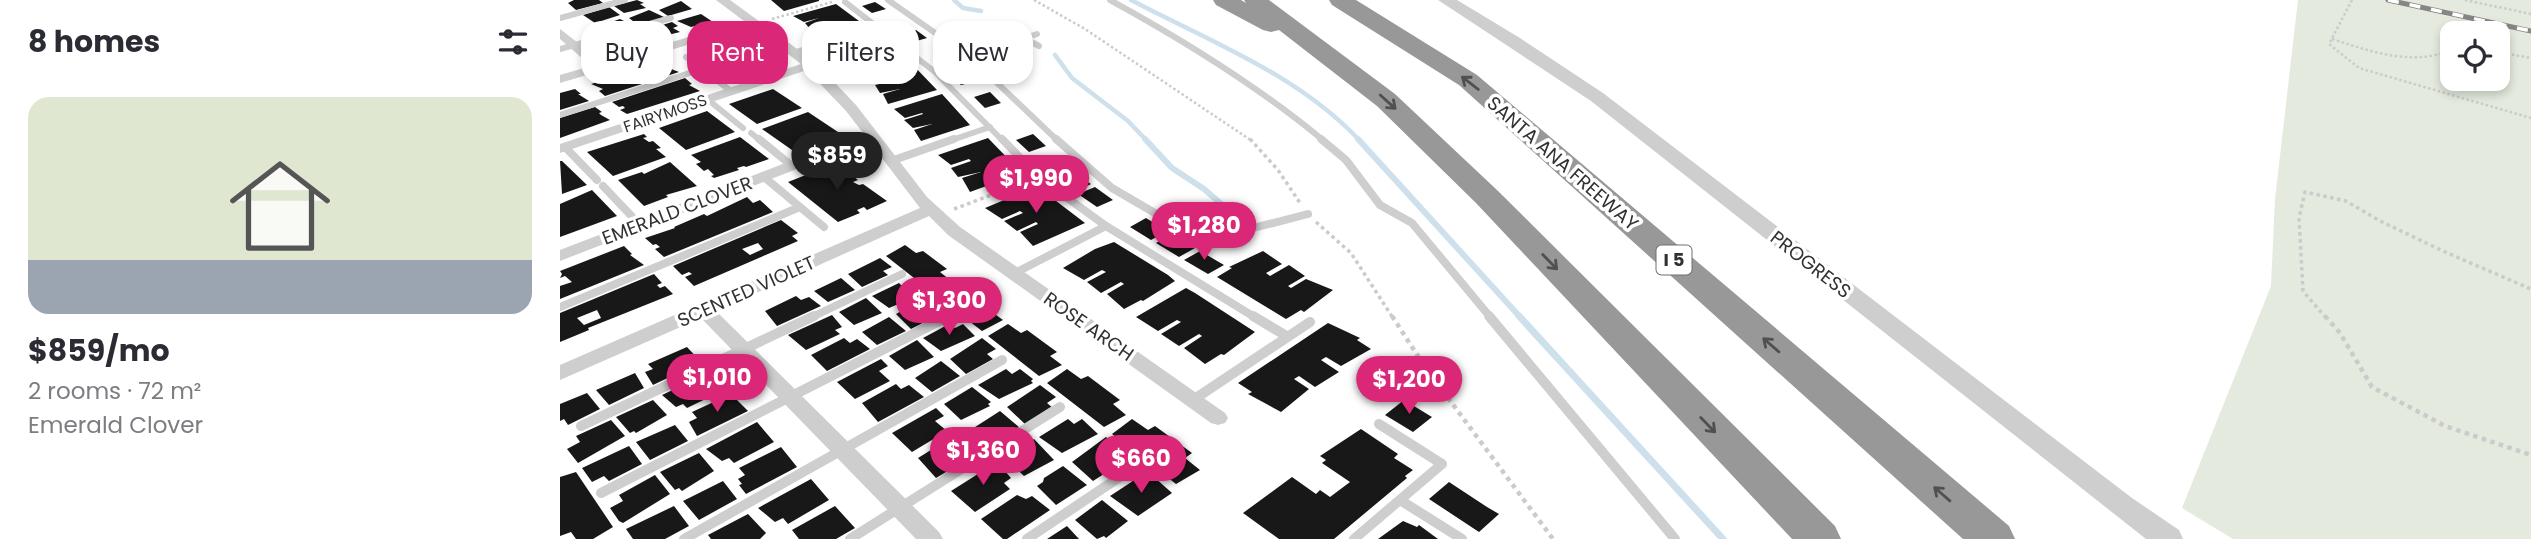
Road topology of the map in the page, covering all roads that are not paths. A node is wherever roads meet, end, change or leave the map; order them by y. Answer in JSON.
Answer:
{"nodes":[{"id":1,"x":625,"y":0,"type":"edge"},
{"id":2,"x":722,"y":0,"type":"edge"},
{"id":3,"x":888,"y":0,"type":"edge"},
{"id":4,"x":1110,"y":0,"type":"edge"},
{"id":5,"x":1224,"y":0,"type":"edge"},
{"id":6,"x":1255,"y":0,"type":"edge"},
{"id":7,"x":1340,"y":0,"type":"edge"},
{"id":8,"x":1446,"y":0,"type":"edge"},
{"id":9,"x":841,"y":1,"type":"edge"},
{"id":10,"x":560,"y":18,"type":"edge"},
{"id":11,"x":671,"y":18,"type":"dead end"},
{"id":12,"x":751,"y":21,"type":"edge"},
{"id":13,"x":868,"y":21,"type":"edge"},
{"id":14,"x":933,"y":31,"type":"edge"},
{"id":15,"x":560,"y":33,"type":"edge"},
{"id":16,"x":1037,"y":34,"type":"dead end"},
{"id":17,"x":1033,"y":35,"type":"edge"},
{"id":18,"x":1033,"y":43,"type":"edge"},
{"id":19,"x":575,"y":45,"type":"junction"},
{"id":20,"x":788,"y":46,"type":"edge"},
{"id":21,"x":1039,"y":46,"type":"dead end"},
{"id":22,"x":560,"y":50,"type":"edge"},
{"id":23,"x":581,"y":50,"type":"edge"},
{"id":24,"x":802,"y":50,"type":"edge"},
{"id":25,"x":796,"y":52,"type":"junction"},
{"id":26,"x":802,"y":58,"type":"edge"},
{"id":27,"x":1335,"y":59,"type":"junction"},
{"id":28,"x":919,"y":60,"type":"edge"},
{"id":29,"x":802,"y":68,"type":"edge"},
{"id":30,"x":581,"y":73,"type":"edge"},
{"id":31,"x":687,"y":74,"type":"edge"},
{"id":32,"x":560,"y":79,"type":"edge"},
{"id":33,"x":722,"y":84,"type":"edge"},
{"id":34,"x":827,"y":84,"type":"edge"},
{"id":35,"x":998,"y":84,"type":"edge"},
{"id":36,"x":731,"y":91,"type":"junction"},
{"id":37,"x":707,"y":99,"type":"junction"},
{"id":38,"x":560,"y":114,"type":"edge"},
{"id":39,"x":990,"y":128,"type":"junction"},
{"id":40,"x":872,"y":135,"type":"junction"},
{"id":41,"x":563,"y":148,"type":"edge"},
{"id":42,"x":891,"y":161,"type":"junction"},
{"id":43,"x":792,"y":166,"type":"junction"},
{"id":44,"x":1030,"y":168,"type":"dead end"},
{"id":45,"x":764,"y":176,"type":"junction"},
{"id":46,"x":1044,"y":178,"type":"road end"},
{"id":47,"x":800,"y":207,"type":"junction"},
{"id":48,"x":934,"y":212,"type":"junction"},
{"id":49,"x":1308,"y":214,"type":"road end"},
{"id":50,"x":640,"y":225,"type":"junction"},
{"id":51,"x":1106,"y":226,"type":"junction"},
{"id":52,"x":824,"y":227,"type":"dead end"},
{"id":53,"x":560,"y":256,"type":"edge"},
{"id":54,"x":1014,"y":273,"type":"junction"},
{"id":55,"x":902,"y":274,"type":"dead end"},
{"id":56,"x":560,"y":307,"type":"edge"},
{"id":57,"x":704,"y":310,"type":"junction"},
{"id":58,"x":949,"y":316,"type":"dead end"},
{"id":59,"x":1310,"y":322,"type":"dead end"},
{"id":60,"x":1288,"y":337,"type":"junction"},
{"id":61,"x":743,"y":349,"type":"junction"},
{"id":62,"x":1002,"y":360,"type":"dead end"},
{"id":63,"x":560,"y":373,"type":"edge"},
{"id":64,"x":790,"y":397,"type":"junction"},
{"id":65,"x":1194,"y":400,"type":"junction"},
{"id":66,"x":1060,"y":407,"type":"dead end"},
{"id":67,"x":1218,"y":418,"type":"dead end"},
{"id":68,"x":1379,"y":424,"type":"dead end"},
{"id":69,"x":581,"y":426,"type":"dead end"},
{"id":70,"x":842,"y":450,"type":"junction"},
{"id":71,"x":1139,"y":464,"type":"dead end"},
{"id":72,"x":601,"y":493,"type":"dead end"},
{"id":73,"x":1400,"y":500,"type":"junction"},
{"id":74,"x":900,"y":508,"type":"junction"},
{"id":75,"x":684,"y":539,"type":"edge"},
{"id":76,"x":850,"y":539,"type":"edge"},
{"id":77,"x":930,"y":539,"type":"edge"},
{"id":78,"x":1027,"y":539,"type":"edge"},
{"id":79,"x":1354,"y":539,"type":"edge"},
{"id":80,"x":1462,"y":539,"type":"edge"},
{"id":81,"x":1675,"y":539,"type":"edge"},
{"id":82,"x":1819,"y":539,"type":"edge"},
{"id":83,"x":1993,"y":539,"type":"edge"},
{"id":84,"x":2168,"y":539,"type":"edge"}],
"edges":[{"from":1,"to":10,"type":"lane"},
{"from":2,"to":12,"type":"street","name":"ROSE ARCH"},
{"from":3,"to":14,"type":"lane"},
{"from":4,"to":81,"type":"lane"},
{"from":5,"to":27,"type":"highway"},
{"from":6,"to":27,"type":"highway"},
{"from":83,"to":7,"type":"highway","name":"SANTA ANA FREEWAY","number":"I 5","one_way":true},
{"from":8,"to":84,"type":"street","name":"PROGRESS"},
{"from":9,"to":13,"type":"lane"},
{"from":11,"to":19,"type":"lane"},
{"from":15,"to":19,"type":"street"},
{"from":16,"to":17,"type":"lane"},
{"from":18,"to":21,"type":"lane"},
{"from":19,"to":22,"type":"lane"},
{"from":19,"to":23,"type":"street"},
{"from":20,"to":25,"type":"street","name":"ROSE ARCH"},
{"from":24,"to":25,"type":"lane"},
{"from":25,"to":26,"type":"street","name":"ROSE ARCH"},
{"from":27,"to":82,"type":"highway","one_way":true},
{"from":28,"to":39,"type":"lane"},
{"from":29,"to":36,"type":"street","name":"FAIRYMOSS"},
{"from":30,"to":32,"type":"street"},
{"from":31,"to":38,"type":"lane"},
{"from":33,"to":36,"type":"lane"},
{"from":34,"to":40,"type":"street","name":"ROSE ARCH"},
{"from":35,"to":49,"type":"lane"},
{"from":36,"to":37,"type":"street","name":"FAIRYMOSS"},
{"from":37,"to":41,"type":"street","name":"FAIRYMOSS"},
{"from":37,"to":43,"type":"lane"},
{"from":39,"to":42,"type":"lane"},
{"from":39,"to":44,"type":"lane"},
{"from":40,"to":42,"type":"street","name":"ROSE ARCH"},
{"from":40,"to":43,"type":"street","name":"EMERALD CLOVER"},
{"from":41,"to":50,"type":"lane"},
{"from":42,"to":48,"type":"street","name":"ROSE ARCH"},
{"from":43,"to":45,"type":"street","name":"EMERALD CLOVER"},
{"from":45,"to":47,"type":"lane"},
{"from":45,"to":50,"type":"street","name":"EMERALD CLOVER"},
{"from":46,"to":51,"type":"lane"},
{"from":47,"to":52,"type":"lane"},
{"from":47,"to":56,"type":"lane"},
{"from":48,"to":54,"type":"street","name":"ROSE ARCH"},
{"from":48,"to":57,"type":"street","name":"SCENTED VIOLET"},
{"from":50,"to":53,"type":"street","name":"EMERALD CLOVER"},
{"from":51,"to":54,"type":"lane"},
{"from":51,"to":60,"type":"lane"},
{"from":54,"to":65,"type":"street","name":"ROSE ARCH"},
{"from":55,"to":61,"type":"lane"},
{"from":57,"to":61,"type":"street"},
{"from":57,"to":63,"type":"street","name":"SCENTED VIOLET"},
{"from":58,"to":64,"type":"lane"},
{"from":59,"to":60,"type":"lane"},
{"from":60,"to":65,"type":"lane"},
{"from":61,"to":64,"type":"street"},
{"from":61,"to":69,"type":"lane"},
{"from":62,"to":70,"type":"lane"},
{"from":64,"to":70,"type":"street"},
{"from":64,"to":72,"type":"lane"},
{"from":65,"to":67,"type":"street","name":"ROSE ARCH"},
{"from":66,"to":74,"type":"lane"},
{"from":68,"to":73,"type":"lane"},
{"from":70,"to":74,"type":"street"},
{"from":70,"to":75,"type":"lane"},
{"from":71,"to":78,"type":"lane"},
{"from":73,"to":79,"type":"lane"},
{"from":73,"to":80,"type":"lane"},
{"from":74,"to":76,"type":"lane"},
{"from":74,"to":77,"type":"street"}]}
